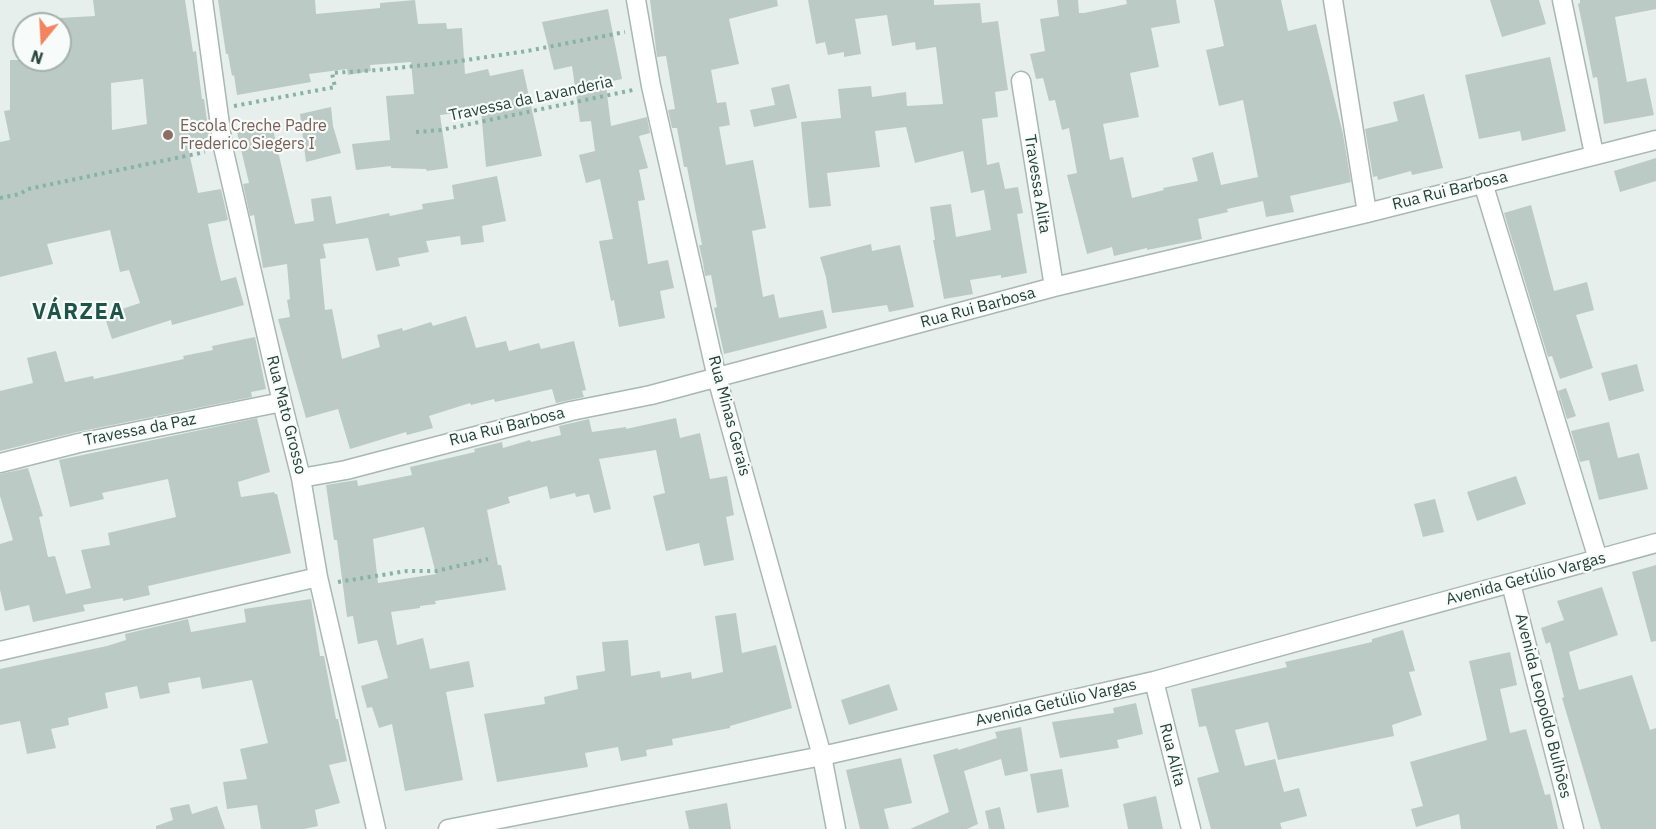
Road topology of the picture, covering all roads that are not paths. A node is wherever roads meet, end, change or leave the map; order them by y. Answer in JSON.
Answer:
{"nodes":[{"id":1,"x":203,"y":0,"type":"edge"},
{"id":2,"x":636,"y":0,"type":"edge"},
{"id":3,"x":1333,"y":0,"type":"edge"},
{"id":4,"x":1562,"y":0,"type":"edge"},
{"id":5,"x":1020,"y":81,"type":"dead end"},
{"id":6,"x":1656,"y":140,"type":"edge"},
{"id":7,"x":1594,"y":154,"type":"junction"},
{"id":8,"x":1483,"y":183,"type":"junction"},
{"id":9,"x":1367,"y":213,"type":"junction"},
{"id":10,"x":1054,"y":288,"type":"junction"},
{"id":11,"x":717,"y":378,"type":"junction"},
{"id":12,"x":282,"y":402,"type":"junction"},
{"id":13,"x":0,"y":463,"type":"edge"},
{"id":14,"x":301,"y":478,"type":"junction"},
{"id":15,"x":1656,"y":543,"type":"edge"},
{"id":16,"x":1598,"y":559,"type":"junction"},
{"id":17,"x":318,"y":577,"type":"junction"},
{"id":18,"x":1511,"y":584,"type":"junction"},
{"id":19,"x":0,"y":651,"type":"edge"},
{"id":20,"x":1154,"y":681,"type":"junction"},
{"id":21,"x":822,"y":756,"type":"junction"},
{"id":22,"x":376,"y":829,"type":"edge"},
{"id":23,"x":448,"y":829,"type":"edge"},
{"id":24,"x":836,"y":829,"type":"edge"},
{"id":25,"x":1191,"y":829,"type":"edge"},
{"id":26,"x":1575,"y":829,"type":"edge"}],
"edges":[{"from":1,"to":12,"type":"street","name":"Rua Mato Grosso"},
{"from":2,"to":11,"type":"street","name":"Rua Minas Gerais"},
{"from":3,"to":9,"type":"street"},
{"from":4,"to":7,"type":"street"},
{"from":5,"to":10,"type":"street","name":"Travessa Alita"},
{"from":6,"to":7,"type":"street","name":"Rua Rui Barbosa"},
{"from":7,"to":8,"type":"street","name":"Rua Rui Barbosa"},
{"from":8,"to":9,"type":"street","name":"Rua Rui Barbosa"},
{"from":8,"to":16,"type":"street"},
{"from":9,"to":10,"type":"street","name":"Rua Rui Barbosa"},
{"from":10,"to":11,"type":"street","name":"Rua Rui Barbosa"},
{"from":11,"to":14,"type":"street","name":"Rua Rui Barbosa"},
{"from":11,"to":21,"type":"street","name":"Rua Minas Gerais"},
{"from":12,"to":13,"type":"street","name":"Travessa da Paz"},
{"from":12,"to":14,"type":"street","name":"Rua Mato Grosso"},
{"from":14,"to":17,"type":"street","name":"Rua Mato Grosso"},
{"from":15,"to":16,"type":"street","name":"Avenida Getúlio Vargas"},
{"from":16,"to":18,"type":"street","name":"Avenida Getúlio Vargas"},
{"from":17,"to":19,"type":"street"},
{"from":17,"to":22,"type":"street","name":"Rua Mato Grosso"},
{"from":18,"to":20,"type":"street","name":"Avenida Getúlio Vargas"},
{"from":18,"to":26,"type":"street","name":"Avenida Leopoldo Bulhões"},
{"from":20,"to":21,"type":"street","name":"Avenida Getúlio Vargas"},
{"from":20,"to":25,"type":"street","name":"Rua Alita"},
{"from":21,"to":23,"type":"street","name":"Avenida Getúlio Vargas"},
{"from":21,"to":24,"type":"street","name":"Rua Minas Gerais"}]}
